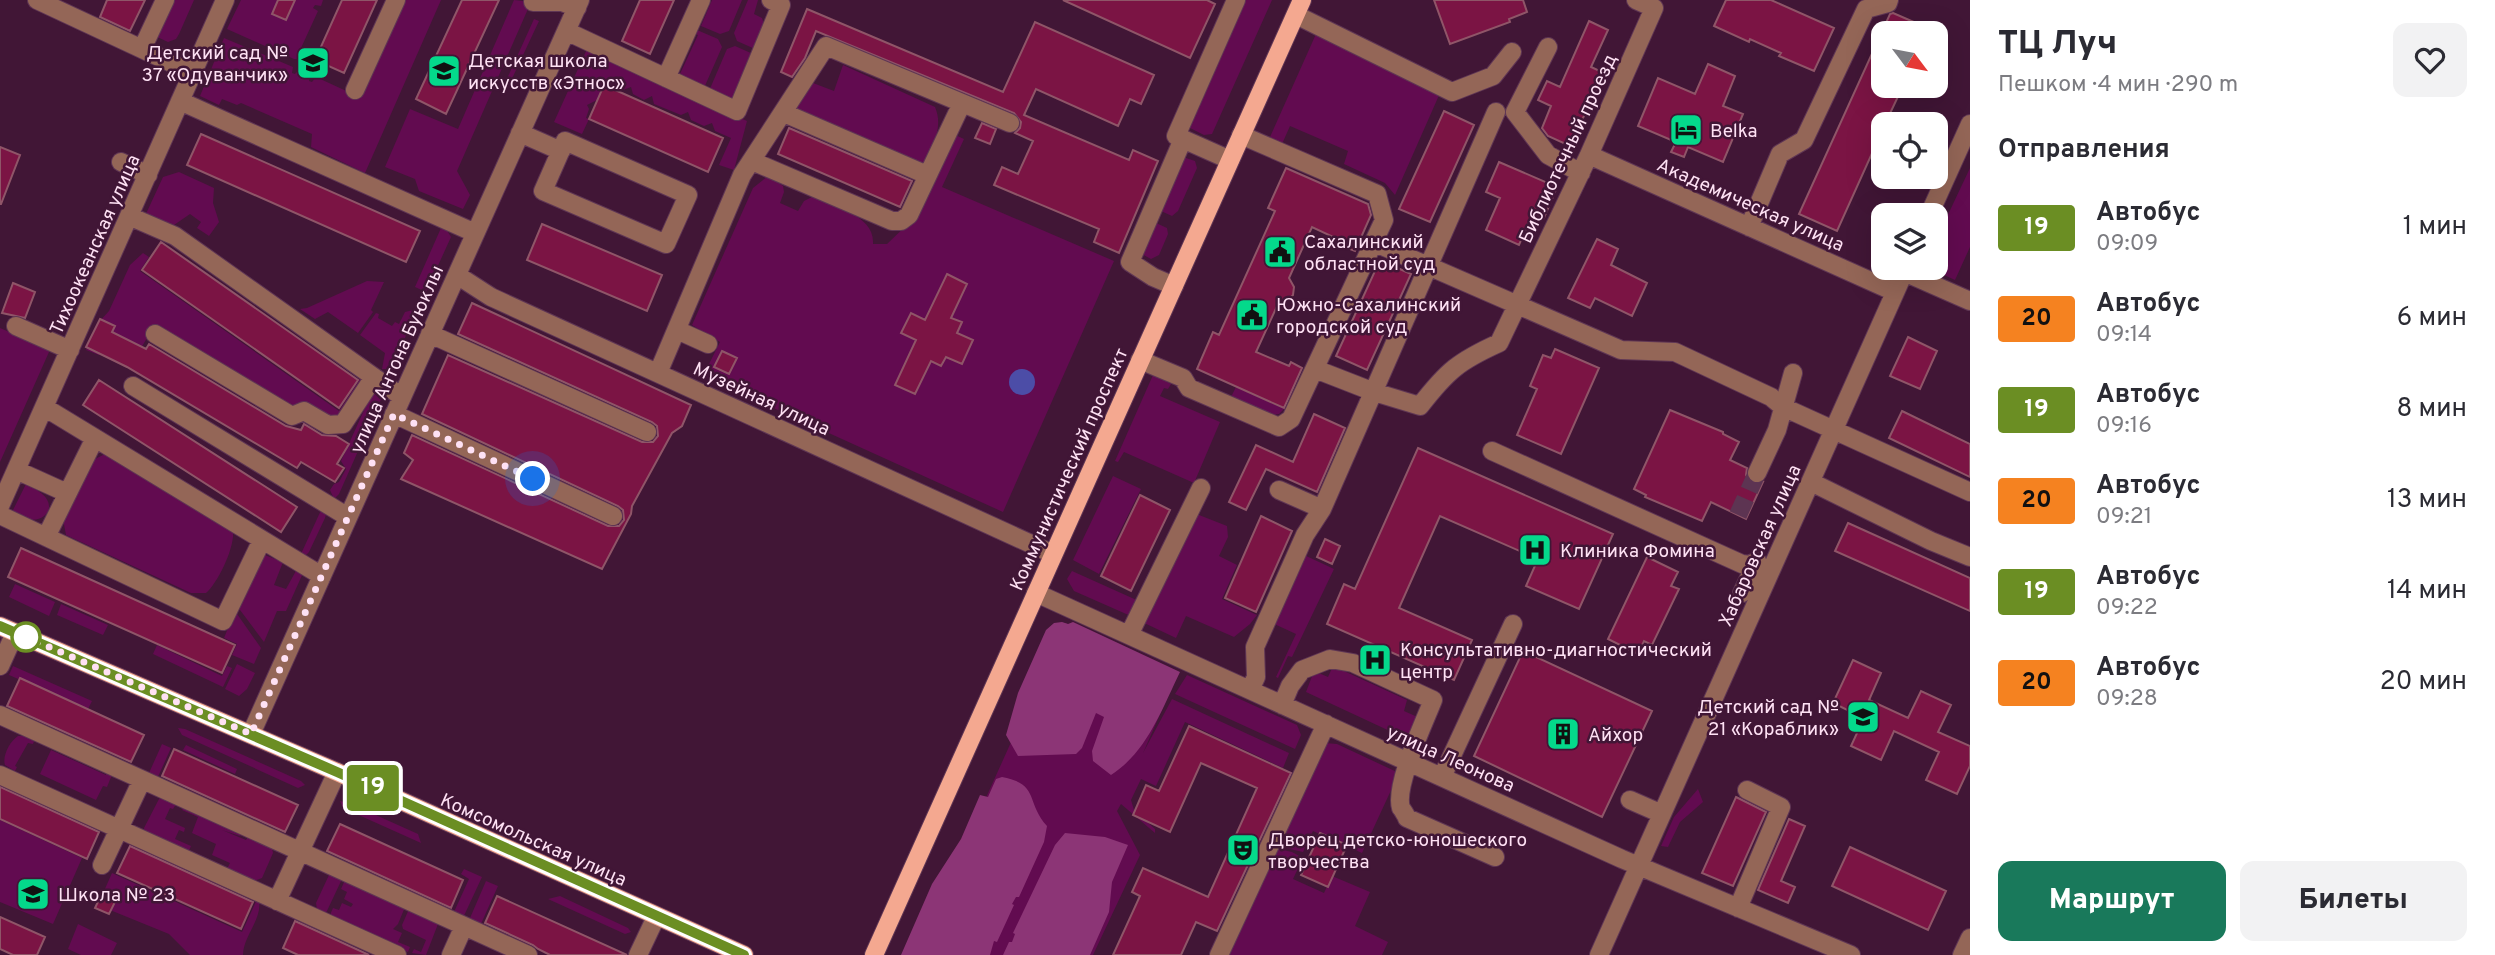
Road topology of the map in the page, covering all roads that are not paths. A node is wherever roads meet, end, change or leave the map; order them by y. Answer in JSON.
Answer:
{"nodes":[{"id":1,"x":37,"y":0,"type":"edge"},
{"id":2,"x":165,"y":0,"type":"edge"},
{"id":3,"x":225,"y":0,"type":"edge"},
{"id":4,"x":396,"y":0,"type":"edge"},
{"id":5,"x":701,"y":0,"type":"edge"},
{"id":6,"x":771,"y":0,"type":"edge"},
{"id":7,"x":1236,"y":0,"type":"edge"},
{"id":8,"x":1636,"y":0,"type":"edge"},
{"id":9,"x":1889,"y":0,"type":"edge"},
{"id":10,"x":533,"y":2,"type":"dead end"},
{"id":11,"x":579,"y":4,"type":"edge"},
{"id":12,"x":1299,"y":7,"type":"edge"},
{"id":13,"x":566,"y":31,"type":"junction"},
{"id":14,"x":1548,"y":47,"type":"dead end"},
{"id":15,"x":142,"y":49,"type":"junction"},
{"id":16,"x":1512,"y":52,"type":"dead end"},
{"id":17,"x":193,"y":73,"type":"junction"},
{"id":18,"x":666,"y":78,"type":"junction"},
{"id":19,"x":355,"y":90,"type":"dead end"},
{"id":20,"x":180,"y":101,"type":"junction"},
{"id":21,"x":962,"y":103,"type":"junction"},
{"id":22,"x":784,"y":113,"type":"junction"},
{"id":23,"x":1496,"y":113,"type":"dead end"},
{"id":24,"x":1010,"y":123,"type":"dead end"},
{"id":25,"x":1970,"y":124,"type":"edge"},
{"id":26,"x":520,"y":133,"type":"junction"},
{"id":27,"x":1241,"y":135,"type":"junction"},
{"id":28,"x":1183,"y":139,"type":"junction"},
{"id":29,"x":561,"y":151,"type":"junction"},
{"id":30,"x":1590,"y":155,"type":"junction"},
{"id":31,"x":1230,"y":160,"type":"junction"},
{"id":32,"x":752,"y":161,"type":"junction"},
{"id":33,"x":121,"y":162,"type":"dead end"},
{"id":34,"x":1581,"y":173,"type":"junction"},
{"id":35,"x":148,"y":175,"type":"junction"},
{"id":36,"x":927,"y":175,"type":"junction"},
{"id":37,"x":1934,"y":203,"type":"edge"},
{"id":38,"x":129,"y":216,"type":"junction"},
{"id":39,"x":1749,"y":227,"type":"junction"},
{"id":40,"x":475,"y":233,"type":"junction"},
{"id":41,"x":1373,"y":242,"type":"junction"},
{"id":42,"x":1429,"y":266,"type":"junction"},
{"id":43,"x":457,"y":275,"type":"junction"},
{"id":44,"x":1900,"y":280,"type":"edge"},
{"id":45,"x":1926,"y":280,"type":"edge"},
{"id":46,"x":1174,"y":286,"type":"junction"},
{"id":47,"x":1895,"y":292,"type":"junction"},
{"id":48,"x":1970,"y":301,"type":"edge"},
{"id":49,"x":1517,"y":305,"type":"junction"},
{"id":50,"x":16,"y":327,"type":"dead end"},
{"id":51,"x":677,"y":330,"type":"junction"},
{"id":52,"x":155,"y":334,"type":"dead end"},
{"id":53,"x":430,"y":334,"type":"junction"},
{"id":54,"x":708,"y":344,"type":"dead end"},
{"id":55,"x":70,"y":350,"type":"junction"},
{"id":56,"x":1140,"y":360,"type":"junction"},
{"id":57,"x":1315,"y":369,"type":"junction"},
{"id":58,"x":658,"y":373,"type":"junction"},
{"id":59,"x":1793,"y":373,"type":"dead end"},
{"id":60,"x":374,"y":377,"type":"junction"},
{"id":61,"x":133,"y":387,"type":"dead end"},
{"id":62,"x":1374,"y":392,"type":"junction"},
{"id":63,"x":402,"y":397,"type":"junction"},
{"id":64,"x":44,"y":407,"type":"junction"},
{"id":65,"x":1783,"y":407,"type":"junction"},
{"id":66,"x":394,"y":414,"type":"junction"},
{"id":67,"x":1834,"y":430,"type":"junction"},
{"id":68,"x":647,"y":432,"type":"dead end"},
{"id":69,"x":95,"y":438,"type":"junction"},
{"id":70,"x":1492,"y":451,"type":"dead end"},
{"id":71,"x":16,"y":470,"type":"junction"},
{"id":72,"x":1757,"y":473,"type":"tunnel mouth"},
{"id":73,"x":1811,"y":482,"type":"junction"},
{"id":74,"x":1201,"y":488,"type":"dead end"},
{"id":75,"x":1279,"y":490,"type":"dead end"},
{"id":76,"x":1970,"y":492,"type":"edge"},
{"id":77,"x":67,"y":494,"type":"junction"},
{"id":78,"x":0,"y":506,"type":"edge"},
{"id":79,"x":1322,"y":509,"type":"junction"},
{"id":80,"x":0,"y":515,"type":"edge"},
{"id":81,"x":613,"y":516,"type":"dead end"},
{"id":82,"x":348,"y":517,"type":"junction"},
{"id":83,"x":46,"y":537,"type":"junction"},
{"id":84,"x":262,"y":540,"type":"junction"},
{"id":85,"x":1053,"y":554,"type":"junction"},
{"id":86,"x":1970,"y":557,"type":"edge"},
{"id":87,"x":322,"y":576,"type":"junction"},
{"id":88,"x":1752,"y":586,"type":"junction"},
{"id":89,"x":1036,"y":593,"type":"junction"},
{"id":90,"x":1513,"y":624,"type":"dead end"},
{"id":91,"x":8,"y":629,"type":"edge"},
{"id":92,"x":1129,"y":635,"type":"junction"},
{"id":93,"x":0,"y":667,"type":"edge"},
{"id":94,"x":1250,"y":690,"type":"junction"},
{"id":95,"x":1282,"y":705,"type":"junction"},
{"id":96,"x":0,"y":715,"type":"edge"},
{"id":97,"x":1326,"y":724,"type":"junction"},
{"id":98,"x":251,"y":734,"type":"junction"},
{"id":99,"x":1409,"y":762,"type":"junction"},
{"id":100,"x":337,"y":772,"type":"junction"},
{"id":101,"x":0,"y":775,"type":"edge"},
{"id":102,"x":1442,"y":777,"type":"junction"},
{"id":103,"x":142,"y":780,"type":"junction"},
{"id":104,"x":1747,"y":790,"type":"dead end"},
{"id":105,"x":1630,"y":800,"type":"dead end"},
{"id":106,"x":1662,"y":814,"type":"junction"},
{"id":107,"x":119,"y":829,"type":"junction"},
{"id":108,"x":300,"y":852,"type":"junction"},
{"id":109,"x":1494,"y":857,"type":"dead end"},
{"id":110,"x":102,"y":865,"type":"dead end"},
{"id":111,"x":1639,"y":866,"type":"junction"},
{"id":112,"x":277,"y":901,"type":"junction"},
{"id":113,"x":1738,"y":908,"type":"junction"},
{"id":114,"x":656,"y":917,"type":"junction"},
{"id":115,"x":464,"y":926,"type":"junction"},
{"id":116,"x":1970,"y":938,"type":"edge"},
{"id":117,"x":397,"y":955,"type":"edge"},
{"id":118,"x":452,"y":955,"type":"edge"},
{"id":119,"x":528,"y":955,"type":"edge"},
{"id":120,"x":638,"y":955,"type":"edge"},
{"id":121,"x":744,"y":955,"type":"edge"},
{"id":122,"x":874,"y":955,"type":"edge"},
{"id":123,"x":1219,"y":955,"type":"edge"},
{"id":124,"x":1599,"y":955,"type":"edge"},
{"id":125,"x":1852,"y":955,"type":"edge"},
{"id":126,"x":1962,"y":955,"type":"edge"}],
"edges":[{"from":1,"to":15,"type":"street"},
{"from":2,"to":15,"type":"street"},
{"from":3,"to":17,"type":"street","name":"Тихоокеанская улица"},
{"from":4,"to":19,"type":"street"},
{"from":5,"to":18,"type":"street"},
{"from":6,"to":18,"type":"street"},
{"from":7,"to":28,"type":"street"},
{"from":8,"to":30,"type":"street","name":"Библиотечный проезд"},
{"from":9,"to":39,"type":"street"},
{"from":10,"to":11,"type":"street"},
{"from":11,"to":13,"type":"street","name":"улица Антона Буюклы"},
{"from":12,"to":16,"type":"street"},
{"from":12,"to":27,"type":"main road","name":"Коммунистический проспект"},
{"from":13,"to":18,"type":"street"},
{"from":13,"to":26,"type":"street","name":"улица Антона Буюклы"},
{"from":14,"to":34,"type":"street"},
{"from":15,"to":17,"type":"street"},
{"from":17,"to":20,"type":"street","name":"Тихоокеанская улица"},
{"from":20,"to":35,"type":"street","name":"Тихоокеанская улица"},
{"from":20,"to":40,"type":"street"},
{"from":21,"to":22,"type":"street"},
{"from":21,"to":24,"type":"street"},
{"from":21,"to":36,"type":"street"},
{"from":22,"to":32,"type":"street"},
{"from":22,"to":36,"type":"street"},
{"from":23,"to":42,"type":"street"},
{"from":25,"to":37,"type":"street"},
{"from":26,"to":29,"type":"street"},
{"from":26,"to":40,"type":"street","name":"улица Антона Буюклы"},
{"from":27,"to":31,"type":"main road","name":"Коммунистический проспект"},
{"from":27,"to":41,"type":"street"},
{"from":28,"to":31,"type":"street"},
{"from":28,"to":46,"type":"street"},
{"from":29,"to":29,"type":"street"},
{"from":30,"to":34,"type":"street","name":"Библиотечный проезд"},
{"from":30,"to":39,"type":"street","name":"Академическая улица"},
{"from":31,"to":46,"type":"main road","name":"Коммунистический проспект"},
{"from":32,"to":36,"type":"street"},
{"from":32,"to":51,"type":"street"},
{"from":33,"to":35,"type":"street"},
{"from":34,"to":49,"type":"street","name":"Библиотечный проезд"},
{"from":35,"to":38,"type":"street","name":"Тихоокеанская улица"},
{"from":38,"to":55,"type":"street","name":"Тихоокеанская улица"},
{"from":38,"to":60,"type":"street"},
{"from":39,"to":47,"type":"street","name":"Академическая улица"},
{"from":40,"to":43,"type":"street","name":"улица Антона Буюклы"},
{"from":41,"to":42,"type":"street"},
{"from":41,"to":57,"type":"street"},
{"from":42,"to":49,"type":"street"},
{"from":42,"to":62,"type":"street"},
{"from":43,"to":53,"type":"street","name":"улица Антона Буюклы"},
{"from":43,"to":58,"type":"street","name":"Музейная улица"},
{"from":44,"to":47,"type":"street","name":"Хабаровская улица"},
{"from":45,"to":48,"type":"street"},
{"from":46,"to":56,"type":"main road","name":"Коммунистический проспект"},
{"from":47,"to":67,"type":"street","name":"Хабаровская улица"},
{"from":49,"to":62,"type":"street","name":"Библиотечный проезд"},
{"from":49,"to":65,"type":"street"},
{"from":50,"to":55,"type":"street"},
{"from":51,"to":54,"type":"street"},
{"from":51,"to":58,"type":"street"},
{"from":52,"to":60,"type":"street"},
{"from":53,"to":63,"type":"street","name":"улица Антона Буюклы"},
{"from":53,"to":68,"type":"street"},
{"from":55,"to":64,"type":"street","name":"Тихоокеанская улица"},
{"from":56,"to":57,"type":"street"},
{"from":56,"to":85,"type":"main road","name":"Коммунистический проспект"},
{"from":57,"to":62,"type":"street"},
{"from":58,"to":85,"type":"street","name":"Музейная улица"},
{"from":59,"to":65,"type":"street"},
{"from":60,"to":63,"type":"street"},
{"from":61,"to":82,"type":"street"},
{"from":62,"to":79,"type":"street"},
{"from":63,"to":66,"type":"street","name":"улица Антона Буюклы"},
{"from":64,"to":69,"type":"street"},
{"from":64,"to":71,"type":"street","name":"Тихоокеанская улица"},
{"from":65,"to":67,"type":"street"},
{"from":65,"to":72,"type":"street"},
{"from":66,"to":81,"type":"street"},
{"from":66,"to":82,"type":"street","name":"улица Антона Буюклы"},
{"from":67,"to":73,"type":"street","name":"Хабаровская улица"},
{"from":67,"to":76,"type":"street"},
{"from":69,"to":77,"type":"street"},
{"from":69,"to":84,"type":"street"},
{"from":70,"to":88,"type":"street"},
{"from":71,"to":77,"type":"street"},
{"from":71,"to":78,"type":"street","name":"Тихоокеанская улица"},
{"from":73,"to":86,"type":"street"},
{"from":73,"to":88,"type":"street","name":"Хабаровская улица"},
{"from":74,"to":92,"type":"street"},
{"from":75,"to":79,"type":"street"},
{"from":77,"to":83,"type":"street"},
{"from":79,"to":94,"type":"street"},
{"from":80,"to":83,"type":"street"},
{"from":82,"to":87,"type":"street","name":"улица Антона Буюклы"},
{"from":83,"to":84,"type":"street"},
{"from":84,"to":87,"type":"street"},
{"from":85,"to":89,"type":"main road","name":"Коммунистический проспект"},
{"from":87,"to":98,"type":"street","name":"улица Антона Буюклы"},
{"from":88,"to":106,"type":"street","name":"Хабаровская улица"},
{"from":89,"to":92,"type":"street","name":"улица Леонова"},
{"from":89,"to":122,"type":"main road","name":"Коммунистический проспект"},
{"from":90,"to":102,"type":"street"},
{"from":91,"to":93,"type":"street"},
{"from":91,"to":98,"type":"main road","name":"Комсомольская улица"},
{"from":92,"to":94,"type":"street","name":"улица Леонова"},
{"from":94,"to":95,"type":"street","name":"улица Леонова"},
{"from":95,"to":97,"type":"street","name":"улица Леонова"},
{"from":95,"to":99,"type":"street"},
{"from":96,"to":103,"type":"street"},
{"from":97,"to":99,"type":"street","name":"улица Леонова"},
{"from":97,"to":123,"type":"street"},
{"from":98,"to":100,"type":"main road","name":"Комсомольская улица"},
{"from":99,"to":102,"type":"street","name":"улица Леонова"},
{"from":99,"to":109,"type":"street"},
{"from":100,"to":108,"type":"street"},
{"from":100,"to":114,"type":"main road","name":"Комсомольская улица"},
{"from":101,"to":107,"type":"street"},
{"from":102,"to":111,"type":"street","name":"улица Леонова"},
{"from":103,"to":107,"type":"street"},
{"from":103,"to":108,"type":"street"},
{"from":104,"to":113,"type":"street"},
{"from":105,"to":106,"type":"street"},
{"from":106,"to":111,"type":"street","name":"Хабаровская улица"},
{"from":107,"to":110,"type":"street"},
{"from":107,"to":112,"type":"street"},
{"from":108,"to":112,"type":"street"},
{"from":108,"to":115,"type":"street"},
{"from":111,"to":113,"type":"street","name":"улица Леонова"},
{"from":111,"to":124,"type":"street","name":"Хабаровская улица"},
{"from":112,"to":117,"type":"street"},
{"from":113,"to":125,"type":"street","name":"улица Леонова"},
{"from":114,"to":120,"type":"street"},
{"from":114,"to":121,"type":"main road","name":"Комсомольская улица"},
{"from":115,"to":118,"type":"street"},
{"from":115,"to":119,"type":"street"},
{"from":116,"to":126,"type":"street"}]}
